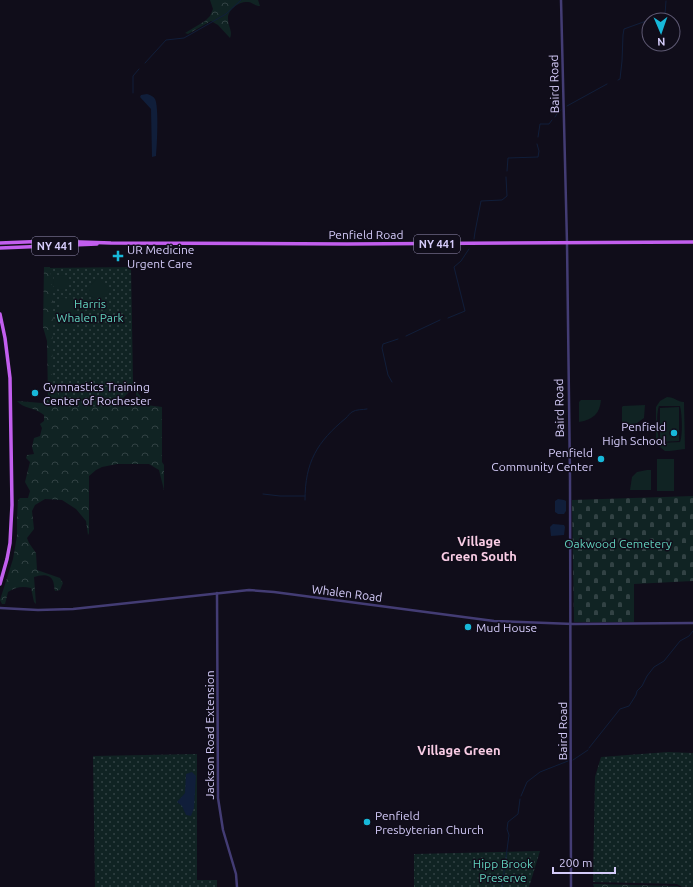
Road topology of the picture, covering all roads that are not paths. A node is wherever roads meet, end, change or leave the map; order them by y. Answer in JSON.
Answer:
{"nodes":[{"id":1,"x":561,"y":0,"type":"edge"},
{"id":2,"x":693,"y":242,"type":"edge"},
{"id":3,"x":0,"y":243,"type":"edge"},
{"id":4,"x":111,"y":243,"type":"junction"},
{"id":5,"x":567,"y":243,"type":"junction"},
{"id":6,"x":0,"y":248,"type":"edge"},
{"id":7,"x":0,"y":314,"type":"edge"},
{"id":8,"x":0,"y":584,"type":"edge"},
{"id":9,"x":217,"y":593,"type":"junction"},
{"id":10,"x":0,"y":608,"type":"edge"},
{"id":11,"x":693,"y":623,"type":"edge"},
{"id":12,"x":571,"y":624,"type":"junction"},
{"id":13,"x":237,"y":887,"type":"edge"},
{"id":14,"x":571,"y":887,"type":"edge"}],
"edges":[{"from":1,"to":5,"type":"street","name":"Baird Road"},
{"from":2,"to":5,"type":"main road","name":"Penfield Road","number":"NY 441"},
{"from":3,"to":4,"type":"main road","name":"Penfield Road","number":"NY 441"},
{"from":4,"to":5,"type":"main road","name":"Penfield Road","number":"NY 441"},
{"from":4,"to":6,"type":"main road","name":"Penfield Road","number":"NY 441"},
{"from":5,"to":12,"type":"street","name":"Baird Road"},
{"from":7,"to":8,"type":"main road"},
{"from":9,"to":10,"type":"street","name":"Whalen Road"},
{"from":9,"to":12,"type":"street","name":"Whalen Road"},
{"from":9,"to":13,"type":"street","name":"Jackson Road Extension"},
{"from":11,"to":12,"type":"street","name":"Whalen Road"},
{"from":12,"to":14,"type":"street","name":"Baird Road"}]}
